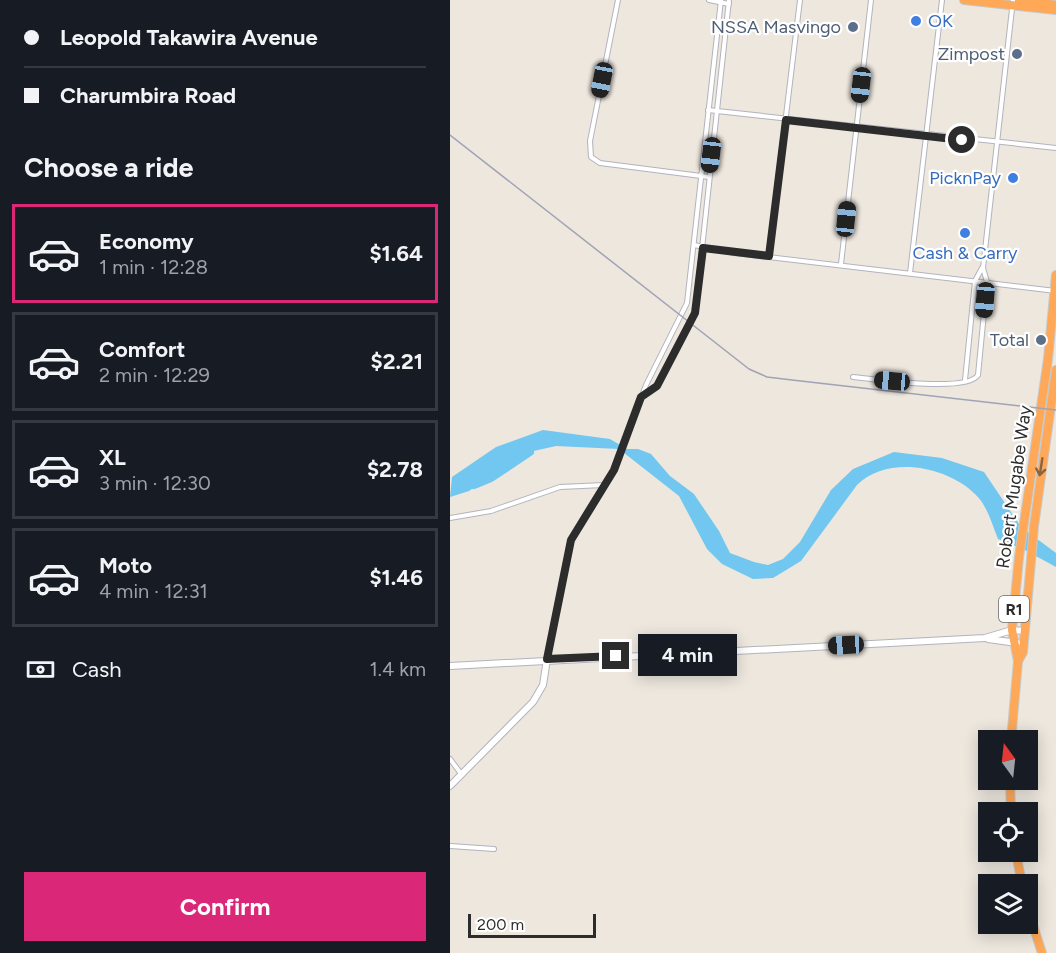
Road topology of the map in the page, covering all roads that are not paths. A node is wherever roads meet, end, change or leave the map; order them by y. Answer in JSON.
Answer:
{"nodes":[{"id":1,"x":618,"y":0,"type":"edge"},
{"id":2,"x":709,"y":0,"type":"edge"},
{"id":3,"x":800,"y":0,"type":"edge"},
{"id":4,"x":871,"y":0,"type":"edge"},
{"id":5,"x":942,"y":0,"type":"edge"},
{"id":6,"x":964,"y":0,"type":"edge"},
{"id":7,"x":1019,"y":0,"type":"edge"},
{"id":8,"x":721,"y":1,"type":"edge"},
{"id":9,"x":729,"y":2,"type":"edge"},
{"id":10,"x":1012,"y":3,"type":"edge"},
{"id":11,"x":1056,"y":8,"type":"edge"},
{"id":12,"x":708,"y":110,"type":"junction"},
{"id":13,"x":717,"y":111,"type":"junction"},
{"id":14,"x":786,"y":120,"type":"junction"},
{"id":15,"x":856,"y":127,"type":"junction"},
{"id":16,"x":927,"y":136,"type":"junction"},
{"id":17,"x":996,"y":143,"type":"junction"},
{"id":18,"x":1056,"y":148,"type":"edge"},
{"id":19,"x":701,"y":176,"type":"junction"},
{"id":20,"x":709,"y":177,"type":"junction"},
{"id":21,"x":694,"y":245,"type":"junction"},
{"id":22,"x":703,"y":248,"type":"junction"},
{"id":23,"x":769,"y":256,"type":"junction"},
{"id":24,"x":841,"y":264,"type":"junction"},
{"id":25,"x":983,"y":268,"type":"junction"},
{"id":26,"x":910,"y":273,"type":"junction"},
{"id":27,"x":1056,"y":275,"type":"edge"},
{"id":28,"x":975,"y":281,"type":"junction"},
{"id":29,"x":987,"y":282,"type":"junction"},
{"id":30,"x":1055,"y":291,"type":"edge"},
{"id":31,"x":970,"y":333,"type":"junction"},
{"id":32,"x":981,"y":334,"type":"junction"},
{"id":33,"x":1056,"y":370,"type":"edge"},
{"id":34,"x":853,"y":377,"type":"dead end"},
{"id":35,"x":965,"y":380,"type":"junction"},
{"id":36,"x":641,"y":397,"type":"junction"},
{"id":37,"x":604,"y":485,"type":"junction"},
{"id":38,"x":450,"y":518,"type":"edge"},
{"id":39,"x":1012,"y":630,"type":"junction"},
{"id":40,"x":1024,"y":631,"type":"junction"},
{"id":41,"x":985,"y":638,"type":"junction"},
{"id":42,"x":1013,"y":643,"type":"junction"},
{"id":43,"x":1023,"y":643,"type":"junction"},
{"id":44,"x":547,"y":659,"type":"junction"},
{"id":45,"x":1018,"y":661,"type":"junction"},
{"id":46,"x":450,"y":666,"type":"edge"},
{"id":47,"x":1012,"y":730,"type":"edge"},
{"id":48,"x":450,"y":759,"type":"edge"},
{"id":49,"x":462,"y":775,"type":"junction"},
{"id":50,"x":450,"y":786,"type":"edge"},
{"id":51,"x":450,"y":846,"type":"edge"},
{"id":52,"x":494,"y":849,"type":"dead end"},
{"id":53,"x":1036,"y":934,"type":"edge"},
{"id":54,"x":1042,"y":953,"type":"edge"}],
"edges":[{"from":1,"to":19,"type":"street"},
{"from":2,"to":8,"type":"street"},
{"from":3,"to":14,"type":"street"},
{"from":4,"to":15,"type":"street"},
{"from":5,"to":16,"type":"street"},
{"from":6,"to":10,"type":"highway"},
{"from":7,"to":11,"type":"highway"},
{"from":8,"to":9,"type":"street"},
{"from":8,"to":12,"type":"street"},
{"from":9,"to":13,"type":"street"},
{"from":10,"to":11,"type":"highway"},
{"from":10,"to":17,"type":"street"},
{"from":12,"to":13,"type":"street"},
{"from":12,"to":19,"type":"street"},
{"from":13,"to":14,"type":"street"},
{"from":13,"to":20,"type":"street"},
{"from":14,"to":15,"type":"street"},
{"from":14,"to":23,"type":"street"},
{"from":15,"to":16,"type":"street"},
{"from":15,"to":24,"type":"street"},
{"from":16,"to":17,"type":"street"},
{"from":16,"to":26,"type":"street"},
{"from":17,"to":18,"type":"street"},
{"from":17,"to":25,"type":"street"},
{"from":19,"to":20,"type":"street"},
{"from":19,"to":21,"type":"street"},
{"from":20,"to":22,"type":"street"},
{"from":21,"to":22,"type":"street"},
{"from":21,"to":36,"type":"street"},
{"from":22,"to":23,"type":"street"},
{"from":22,"to":36,"type":"street"},
{"from":23,"to":24,"type":"street"},
{"from":24,"to":26,"type":"street"},
{"from":25,"to":28,"type":"street"},
{"from":25,"to":29,"type":"street"},
{"from":26,"to":28,"type":"street"},
{"from":27,"to":30,"type":"highway","name":"Robert Mugabe Way","number":"R1"},
{"from":28,"to":29,"type":"street"},
{"from":28,"to":31,"type":"street"},
{"from":29,"to":30,"type":"street"},
{"from":29,"to":32,"type":"street"},
{"from":30,"to":39,"type":"highway","name":"Robert Mugabe Way","number":"R1"},
{"from":31,"to":32,"type":"street"},
{"from":31,"to":35,"type":"street"},
{"from":32,"to":35,"type":"street"},
{"from":33,"to":40,"type":"highway","name":"Robert Mugabe Way","number":"R1","one_way":true},
{"from":34,"to":35,"type":"street"},
{"from":36,"to":37,"type":"street"},
{"from":37,"to":38,"type":"street"},
{"from":37,"to":44,"type":"street"},
{"from":39,"to":40,"type":"street"},
{"from":39,"to":41,"type":"street"},
{"from":39,"to":42,"type":"highway","name":"Robert Mugabe Way","number":"R1"},
{"from":40,"to":43,"type":"highway","name":"Robert Mugabe Way","number":"R1"},
{"from":41,"to":42,"type":"street"},
{"from":41,"to":44,"type":"street"},
{"from":42,"to":43,"type":"street"},
{"from":42,"to":45,"type":"highway","name":"Robert Mugabe Way","number":"R1"},
{"from":43,"to":45,"type":"highway","name":"Robert Mugabe Way","number":"R1"},
{"from":44,"to":46,"type":"street"},
{"from":44,"to":49,"type":"street"},
{"from":45,"to":47,"type":"highway","number":"R1"},
{"from":48,"to":49,"type":"street"},
{"from":49,"to":50,"type":"street"},
{"from":51,"to":52,"type":"street"},
{"from":53,"to":54,"type":"highway"}]}
